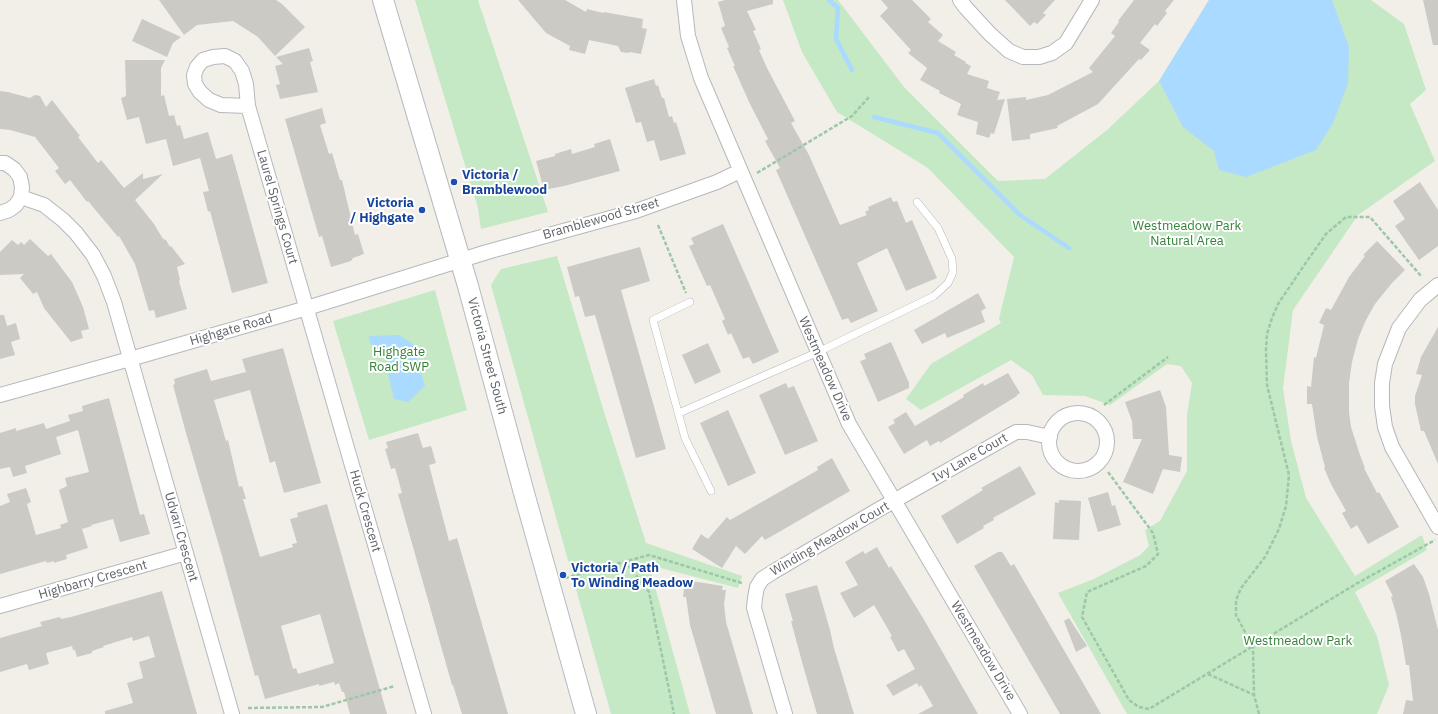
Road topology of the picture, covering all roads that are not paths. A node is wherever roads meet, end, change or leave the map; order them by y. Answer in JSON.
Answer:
{"nodes":[{"id":1,"x":383,"y":0,"type":"edge"},
{"id":2,"x":684,"y":0,"type":"edge"},
{"id":3,"x":960,"y":0,"type":"edge"},
{"id":4,"x":1092,"y":0,"type":"edge"},
{"id":5,"x":248,"y":106,"type":"dead end"},
{"id":6,"x":0,"y":163,"type":"edge"},
{"id":7,"x":740,"y":171,"type":"junction"},
{"id":8,"x":21,"y":197,"type":"junction"},
{"id":9,"x":917,"y":202,"type":"dead end"},
{"id":10,"x":0,"y":213,"type":"edge"},
{"id":11,"x":460,"y":261,"type":"junction"},
{"id":12,"x":1438,"y":286,"type":"edge"},
{"id":13,"x":690,"y":302,"type":"road end"},
{"id":14,"x":307,"y":308,"type":"junction"},
{"id":15,"x":818,"y":352,"type":"junction"},
{"id":16,"x":130,"y":359,"type":"junction"},
{"id":17,"x":0,"y":395,"type":"edge"},
{"id":18,"x":679,"y":413,"type":"junction"},
{"id":19,"x":1050,"y":438,"type":"junction"},
{"id":20,"x":711,"y":491,"type":"dead end"},
{"id":21,"x":895,"y":501,"type":"junction"},
{"id":22,"x":1438,"y":527,"type":"edge"},
{"id":23,"x":186,"y":553,"type":"junction"},
{"id":24,"x":0,"y":606,"type":"edge"},
{"id":25,"x":232,"y":714,"type":"edge"},
{"id":26,"x":424,"y":714,"type":"edge"},
{"id":27,"x":586,"y":714,"type":"edge"},
{"id":28,"x":785,"y":714,"type":"edge"},
{"id":29,"x":1020,"y":714,"type":"edge"}],
"edges":[{"from":1,"to":11,"type":"main road","name":"Victoria Street South"},
{"from":2,"to":7,"type":"street","name":"Westmeadow Drive"},
{"from":3,"to":4,"type":"street"},
{"from":5,"to":14,"type":"street","name":"Laurel Springs Court"},
{"from":6,"to":8,"type":"street"},
{"from":7,"to":11,"type":"street","name":"Bramblewood Street"},
{"from":7,"to":15,"type":"street","name":"Westmeadow Drive"},
{"from":8,"to":10,"type":"street"},
{"from":8,"to":16,"type":"street","name":"Udvari Crescent"},
{"from":9,"to":15,"type":"lane"},
{"from":11,"to":14,"type":"street","name":"Highgate Road"},
{"from":11,"to":27,"type":"main road","name":"Victoria Street South"},
{"from":12,"to":22,"type":"street"},
{"from":13,"to":18,"type":"lane"},
{"from":14,"to":16,"type":"street","name":"Highgate Road"},
{"from":14,"to":26,"type":"street","name":"Huck Crescent"},
{"from":15,"to":18,"type":"lane"},
{"from":15,"to":21,"type":"street","name":"Westmeadow Drive"},
{"from":16,"to":17,"type":"street","name":"Highgate Road"},
{"from":16,"to":23,"type":"street","name":"Udvari Crescent"},
{"from":18,"to":20,"type":"lane"},
{"from":19,"to":19,"type":"street"},
{"from":19,"to":21,"type":"street","name":"Ivy Lane Court"},
{"from":21,"to":28,"type":"street","name":"Winding Meadow Court"},
{"from":21,"to":29,"type":"street","name":"Westmeadow Drive"},
{"from":23,"to":24,"type":"street","name":"Highbarry Crescent"},
{"from":23,"to":25,"type":"street","name":"Udvari Crescent"}]}
